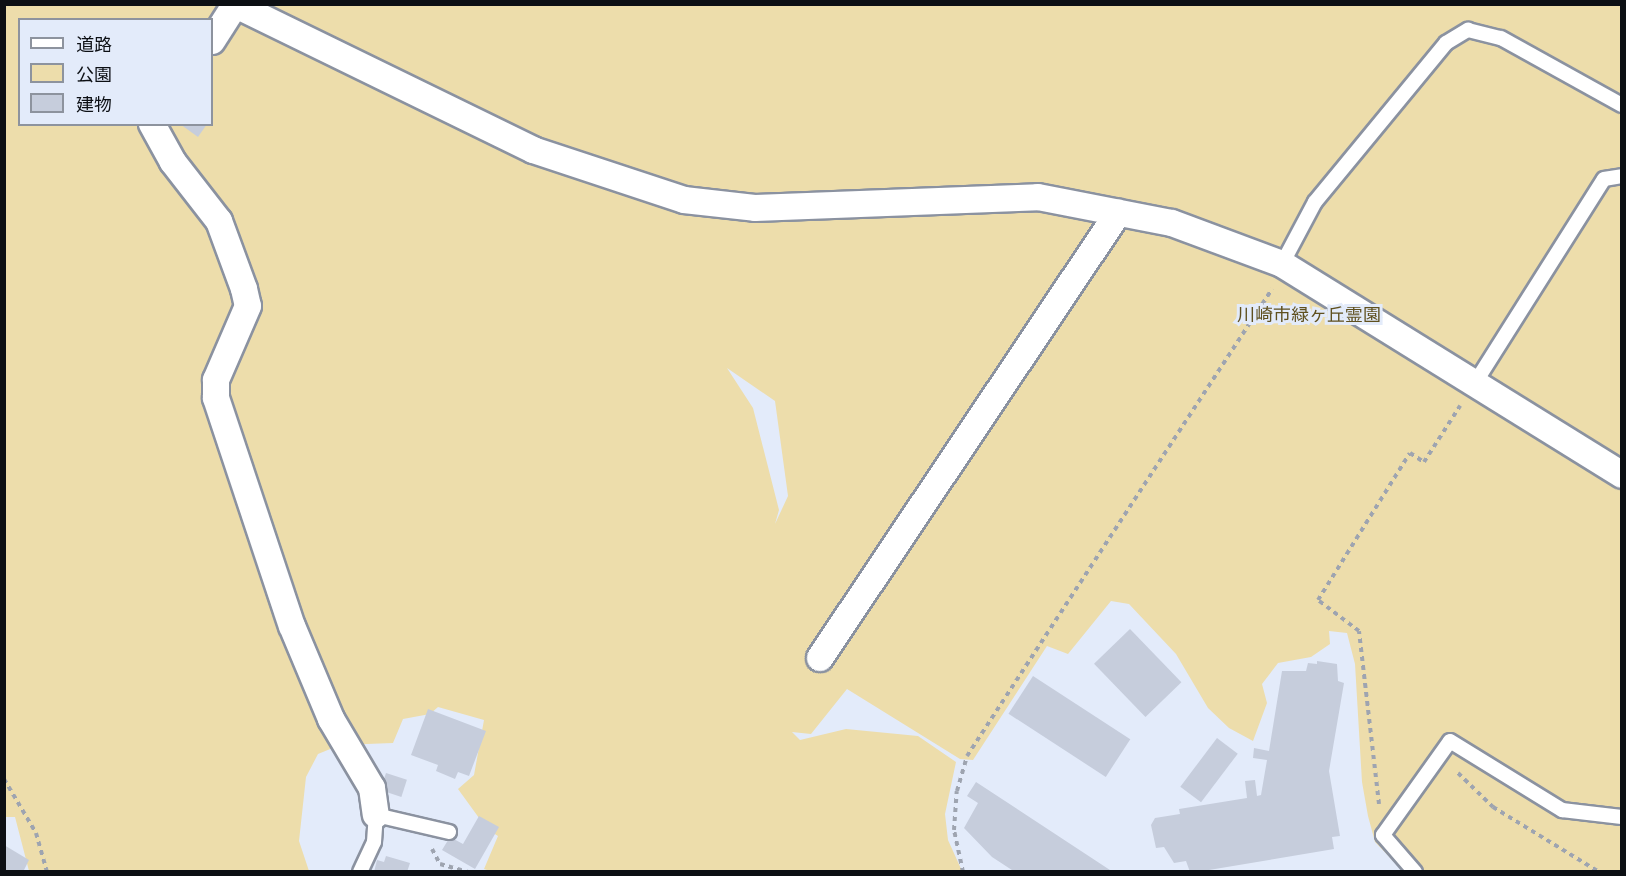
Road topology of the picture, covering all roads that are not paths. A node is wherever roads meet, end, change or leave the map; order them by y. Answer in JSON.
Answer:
{"nodes":[{"id":1,"x":234,"y":5,"type":"edge"},
{"id":2,"x":213,"y":39,"type":"edge"},
{"id":3,"x":1622,"y":105,"type":"edge"},
{"id":4,"x":153,"y":126,"type":"edge"},
{"id":5,"x":1622,"y":176,"type":"edge"},
{"id":6,"x":1118,"y":213,"type":"junction"},
{"id":7,"x":1282,"y":264,"type":"junction"},
{"id":8,"x":1471,"y":389,"type":"junction"},
{"id":9,"x":1622,"y":475,"type":"edge"},
{"id":10,"x":820,"y":658,"type":"dead end"},
{"id":11,"x":375,"y":815,"type":"junction"},
{"id":12,"x":1622,"y":817,"type":"edge"},
{"id":13,"x":449,"y":832,"type":"dead end"},
{"id":14,"x":360,"y":872,"type":"edge"},
{"id":15,"x":1415,"y":872,"type":"edge"}],
"edges":[{"from":1,"to":2,"type":"street"},
{"from":1,"to":6,"type":"street"},
{"from":3,"to":7,"type":"lane"},
{"from":4,"to":11,"type":"street"},
{"from":5,"to":8,"type":"lane"},
{"from":6,"to":7,"type":"street"},
{"from":6,"to":10,"type":"street"},
{"from":7,"to":8,"type":"street"},
{"from":8,"to":9,"type":"street"},
{"from":11,"to":13,"type":"lane"},
{"from":11,"to":14,"type":"lane"},
{"from":12,"to":15,"type":"lane"}]}
